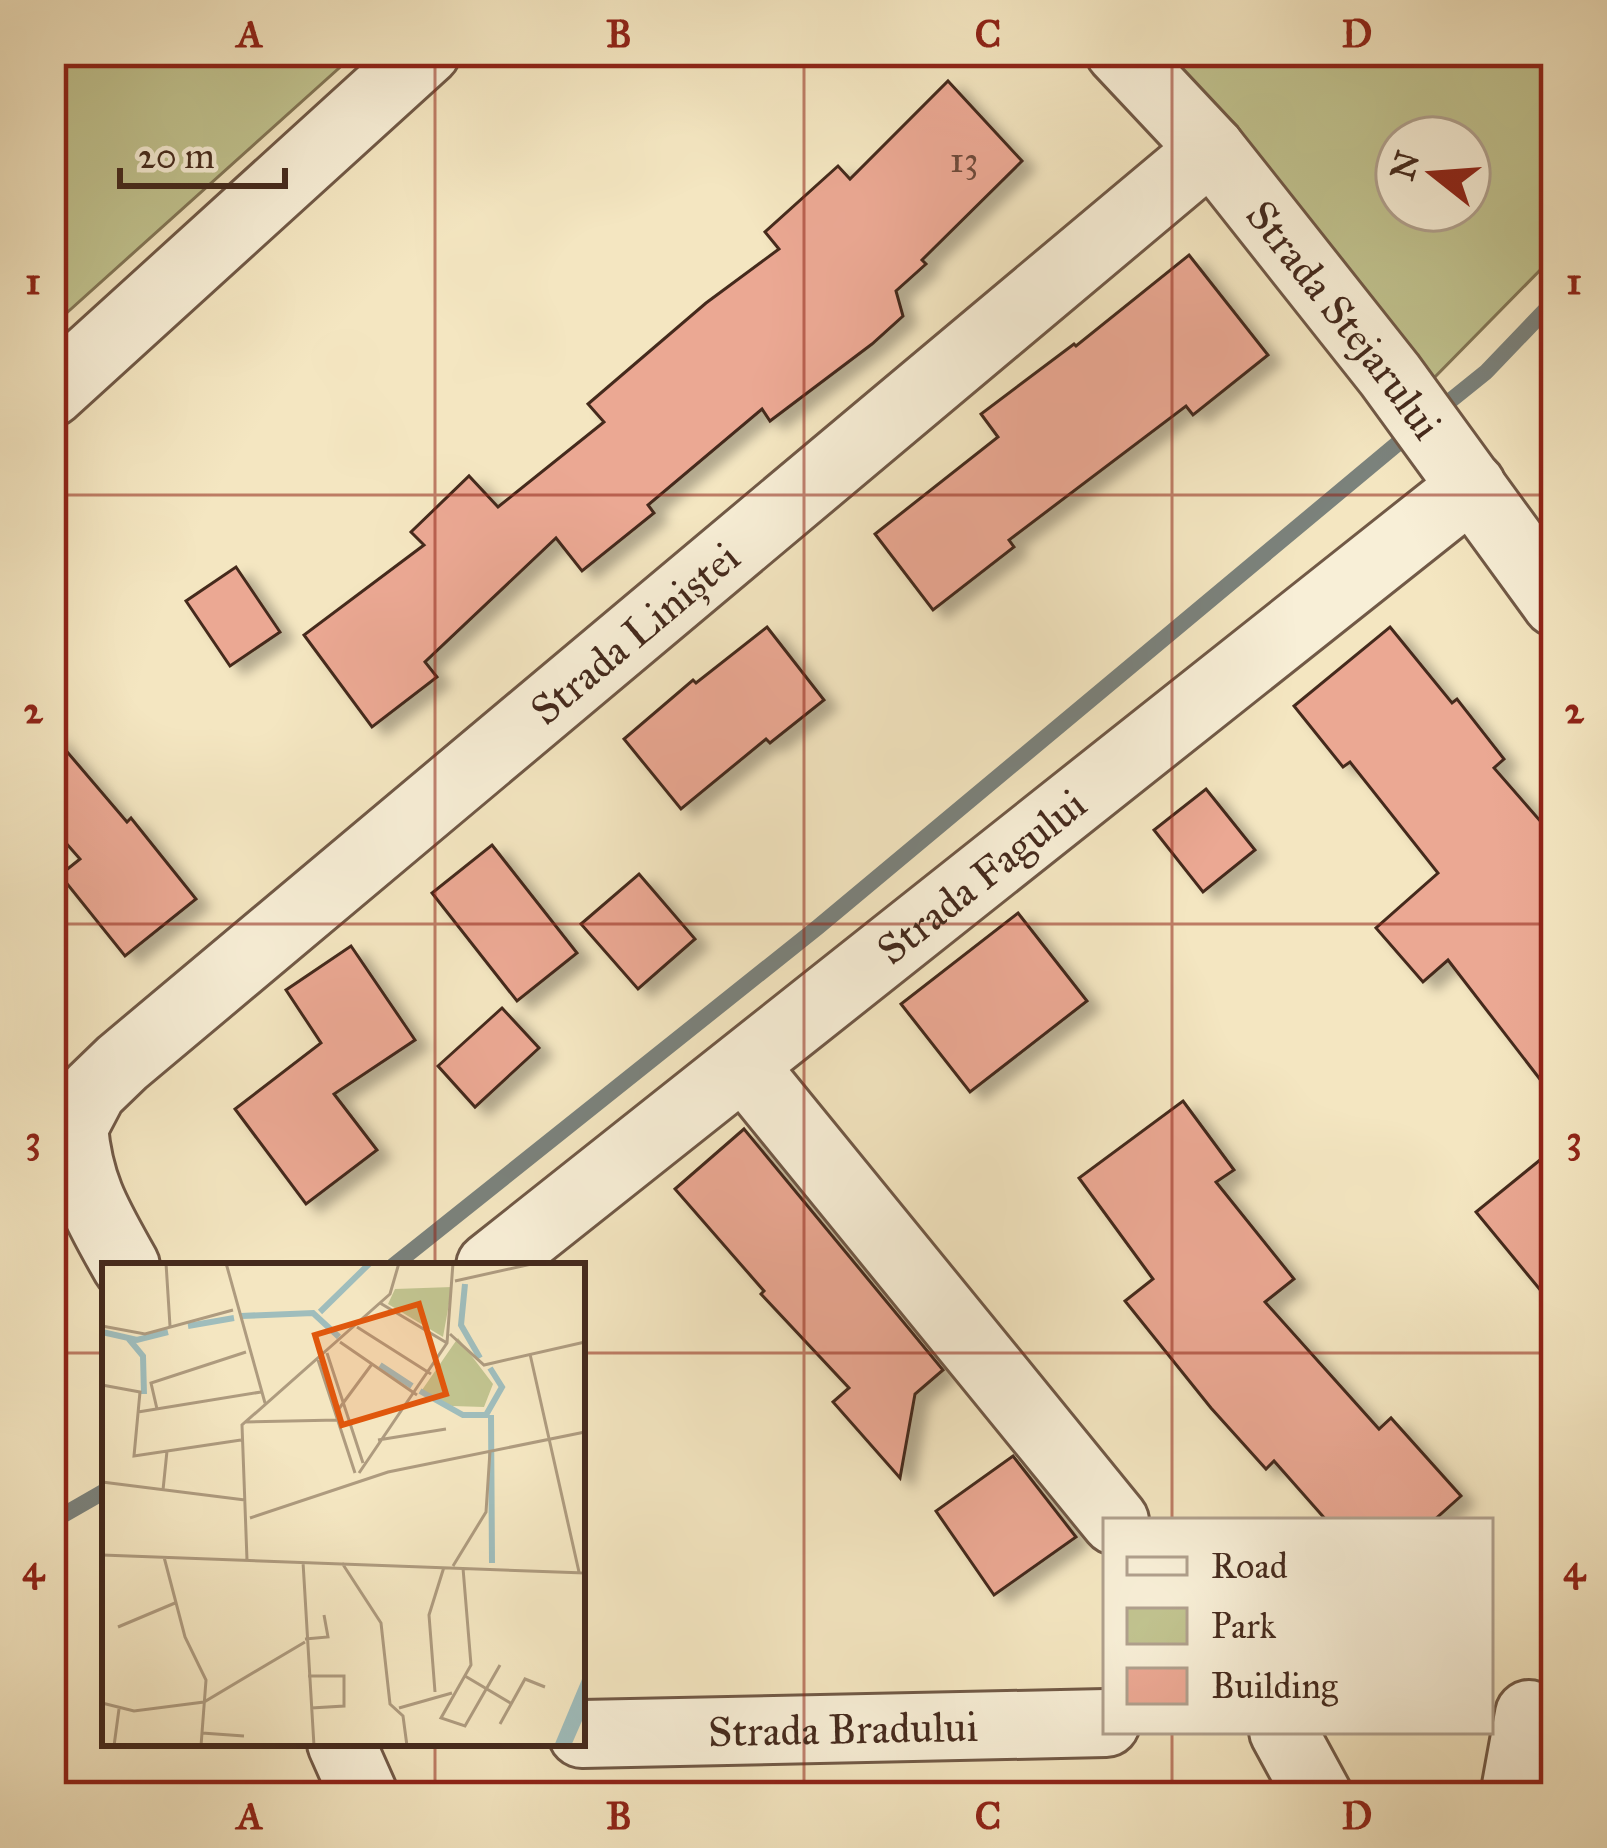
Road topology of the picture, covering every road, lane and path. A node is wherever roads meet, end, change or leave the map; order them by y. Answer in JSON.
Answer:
{"nodes":[{"id":1,"x":427,"y":51,"type":"edge"},
{"id":2,"x":1119,"y":51,"type":"edge"},
{"id":3,"x":1210,"y":149,"type":"junction"},
{"id":4,"x":51,"y":394,"type":"edge"},
{"id":5,"x":1462,"y":472,"type":"junction"},
{"id":6,"x":1556,"y":603,"type":"edge"},
{"id":7,"x":744,"y":1066,"type":"junction"},
{"id":8,"x":63,"y":1125,"type":"edge"},
{"id":9,"x":124,"y":1263,"type":"edge"},
{"id":10,"x":494,"y":1263,"type":"edge"},
{"id":11,"x":1113,"y":1518,"type":"edge"},
{"id":12,"x":1525,"y":1714,"type":"edge"},
{"id":13,"x":1103,"y":1723,"type":"edge"},
{"id":14,"x":585,"y":1734,"type":"edge"},
{"id":15,"x":1285,"y":1734,"type":"edge"},
{"id":16,"x":342,"y":1746,"type":"edge"},
{"id":17,"x":364,"y":1797,"type":"edge"},
{"id":18,"x":1319,"y":1797,"type":"edge"},
{"id":19,"x":1514,"y":1797,"type":"edge"}],
"edges":[{"from":1,"to":4,"type":"street"},
{"from":2,"to":3,"type":"street","name":"Strada Stejarului"},
{"from":3,"to":5,"type":"street","name":"Strada Stejarului"},
{"from":3,"to":8,"type":"street","name":"Strada Liniștei"},
{"from":5,"to":6,"type":"street","name":"Strada Stejarului"},
{"from":5,"to":7,"type":"street","name":"Strada Fagului"},
{"from":7,"to":10,"type":"street","name":"Strada Fagului"},
{"from":7,"to":11,"type":"street"},
{"from":8,"to":9,"type":"street"},
{"from":12,"to":19,"type":"street"},
{"from":13,"to":14,"type":"street","name":"Strada Bradului"},
{"from":15,"to":18,"type":"street"},
{"from":16,"to":17,"type":"street"}]}
